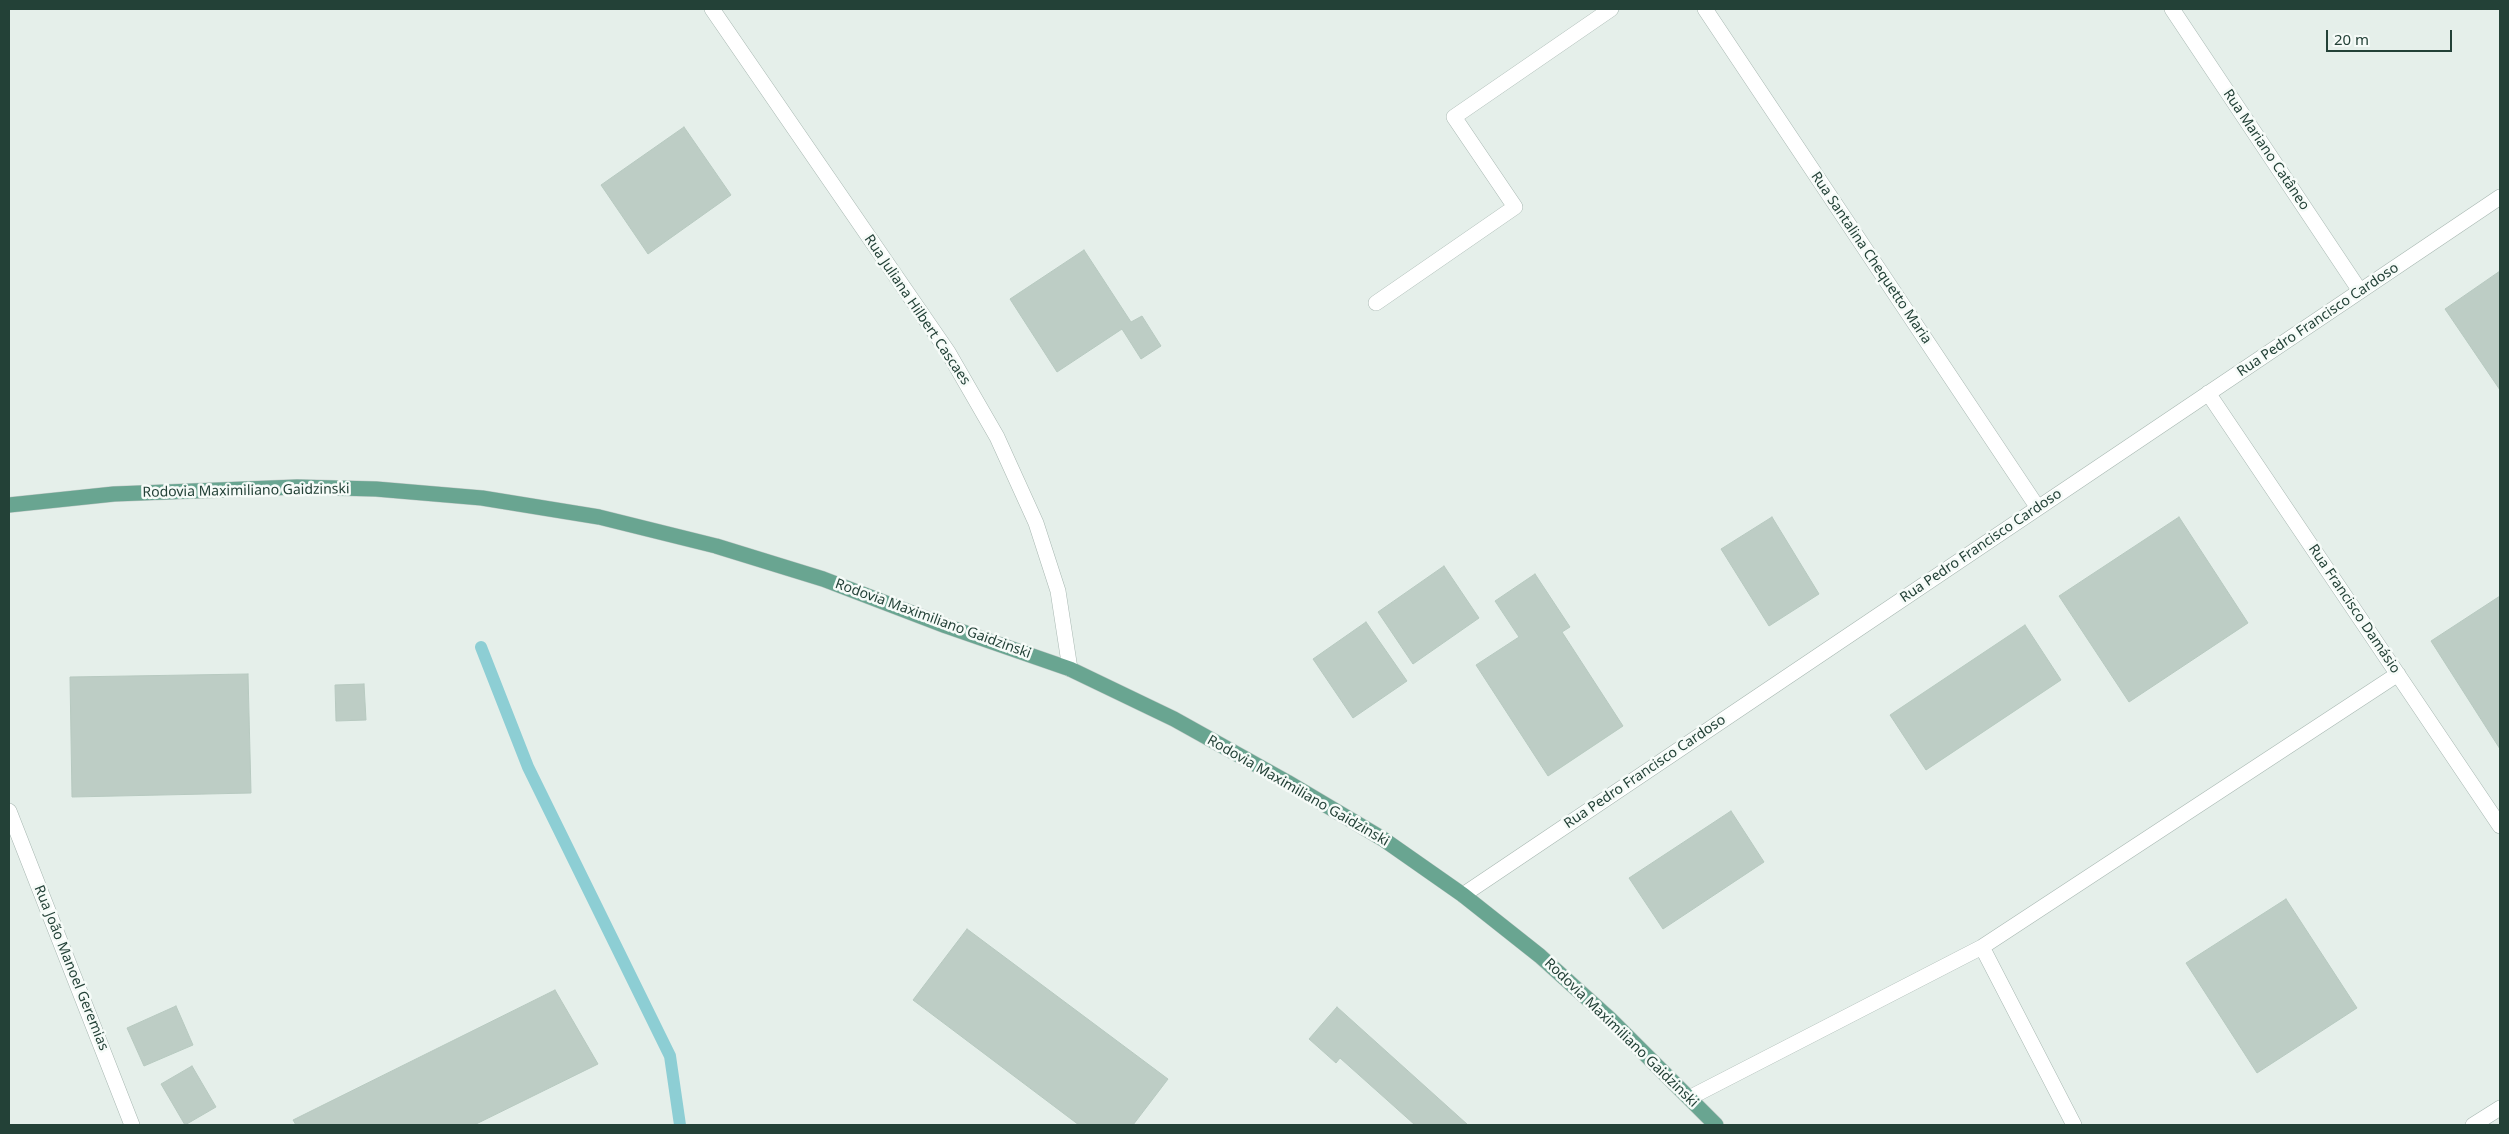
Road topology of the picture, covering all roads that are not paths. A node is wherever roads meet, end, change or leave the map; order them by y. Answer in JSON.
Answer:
{"nodes":[{"id":1,"x":712,"y":9,"type":"edge"},
{"id":2,"x":1612,"y":9,"type":"edge"},
{"id":3,"x":1705,"y":9,"type":"edge"},
{"id":4,"x":2172,"y":9,"type":"edge"},
{"id":5,"x":2500,"y":197,"type":"edge"},
{"id":6,"x":2360,"y":291,"type":"junction"},
{"id":7,"x":1376,"y":303,"type":"dead end"},
{"id":8,"x":2208,"y":393,"type":"junction"},
{"id":9,"x":9,"y":505,"type":"edge"},
{"id":10,"x":2038,"y":508,"type":"junction"},
{"id":11,"x":1070,"y":669,"type":"junction"},
{"id":12,"x":2398,"y":674,"type":"junction"},
{"id":13,"x":9,"y":811,"type":"edge"},
{"id":14,"x":2500,"y":826,"type":"edge"},
{"id":15,"x":1462,"y":895,"type":"junction"},
{"id":16,"x":1982,"y":947,"type":"junction"},
{"id":17,"x":1691,"y":1097,"type":"junction"},
{"id":18,"x":2500,"y":1108,"type":"edge"},
{"id":19,"x":132,"y":1125,"type":"edge"},
{"id":20,"x":1716,"y":1125,"type":"edge"},
{"id":21,"x":2074,"y":1125,"type":"edge"},
{"id":22,"x":2473,"y":1125,"type":"edge"}],
"edges":[{"from":1,"to":11,"type":"street","name":"Rua Juliana Hilbert Cascaes"},
{"from":2,"to":7,"type":"street"},
{"from":3,"to":10,"type":"street","name":"Rua Santalina Chequetto Maria"},
{"from":4,"to":6,"type":"street","name":"Rua Mariano Catâneo"},
{"from":5,"to":6,"type":"street","name":"Rua Pedro Francisco Cardoso"},
{"from":6,"to":8,"type":"street","name":"Rua Pedro Francisco Cardoso"},
{"from":8,"to":10,"type":"street","name":"Rua Pedro Francisco Cardoso"},
{"from":8,"to":12,"type":"street","name":"Rua Francisco Damásio"},
{"from":9,"to":11,"type":"main road","name":"Rodovia Maximiliano Gaidzinski"},
{"from":10,"to":15,"type":"street","name":"Rua Pedro Francisco Cardoso"},
{"from":11,"to":15,"type":"main road","name":"Rodovia Maximiliano Gaidzinski"},
{"from":12,"to":14,"type":"street","name":"Rua Francisco Damásio"},
{"from":12,"to":16,"type":"street"},
{"from":13,"to":19,"type":"street","name":"Rua João Manoel Geremias"},
{"from":15,"to":17,"type":"main road","name":"Rodovia Maximiliano Gaidzinski"},
{"from":16,"to":17,"type":"street"},
{"from":16,"to":21,"type":"street"},
{"from":17,"to":20,"type":"main road","name":"Rodovia Maximiliano Gaidzinski"},
{"from":18,"to":22,"type":"street"}]}
